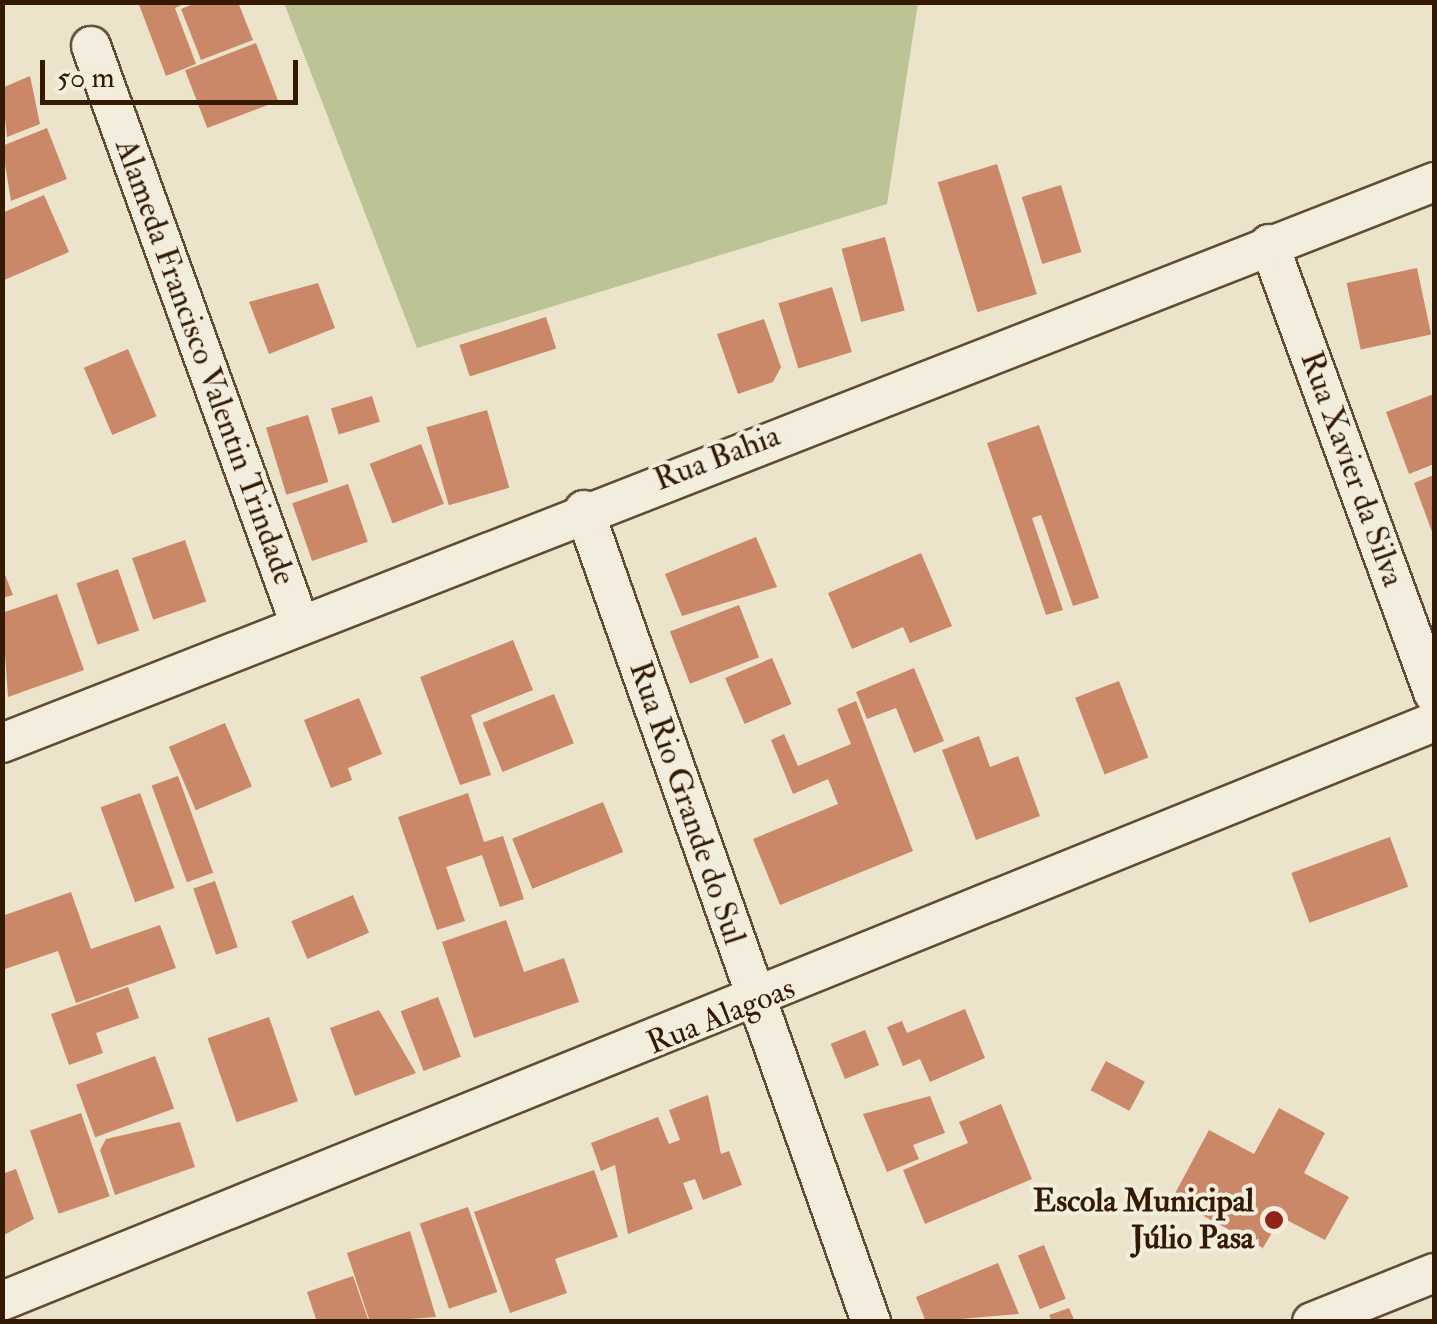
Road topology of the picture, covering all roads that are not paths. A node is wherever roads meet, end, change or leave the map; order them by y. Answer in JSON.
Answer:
{"nodes":[{"id":1,"x":91,"y":46,"type":"dead end"},
{"id":2,"x":1434,"y":182,"type":"edge"},
{"id":3,"x":1269,"y":244,"type":"junction"},
{"id":4,"x":584,"y":510,"type":"junction"},
{"id":5,"x":299,"y":622,"type":"junction"},
{"id":6,"x":1434,"y":694,"type":"edge"},
{"id":7,"x":1434,"y":722,"type":"edge"},
{"id":8,"x":2,"y":743,"type":"edge"},
{"id":9,"x":758,"y":1002,"type":"junction"},
{"id":10,"x":1434,"y":1273,"type":"edge"},
{"id":11,"x":2,"y":1300,"type":"edge"},
{"id":12,"x":871,"y":1322,"type":"edge"},
{"id":13,"x":1312,"y":1322,"type":"edge"}],
"edges":[{"from":1,"to":5,"type":"street","name":"Alameda Francisco Valentin Trindade"},
{"from":2,"to":3,"type":"street","name":"Rua Bahia"},
{"from":3,"to":4,"type":"street","name":"Rua Bahia"},
{"from":3,"to":6,"type":"street","name":"Rua Xavier da Silva"},
{"from":4,"to":5,"type":"street","name":"Rua Bahia"},
{"from":4,"to":9,"type":"street","name":"Rua Rio Grande do Sul"},
{"from":5,"to":8,"type":"street","name":"Rua Bahia"},
{"from":7,"to":9,"type":"street","name":"Rua Alagoas"},
{"from":9,"to":11,"type":"street","name":"Rua Alagoas"},
{"from":9,"to":12,"type":"street","name":"Rua Rio Grande do Sul"},
{"from":10,"to":13,"type":"street"}]}
